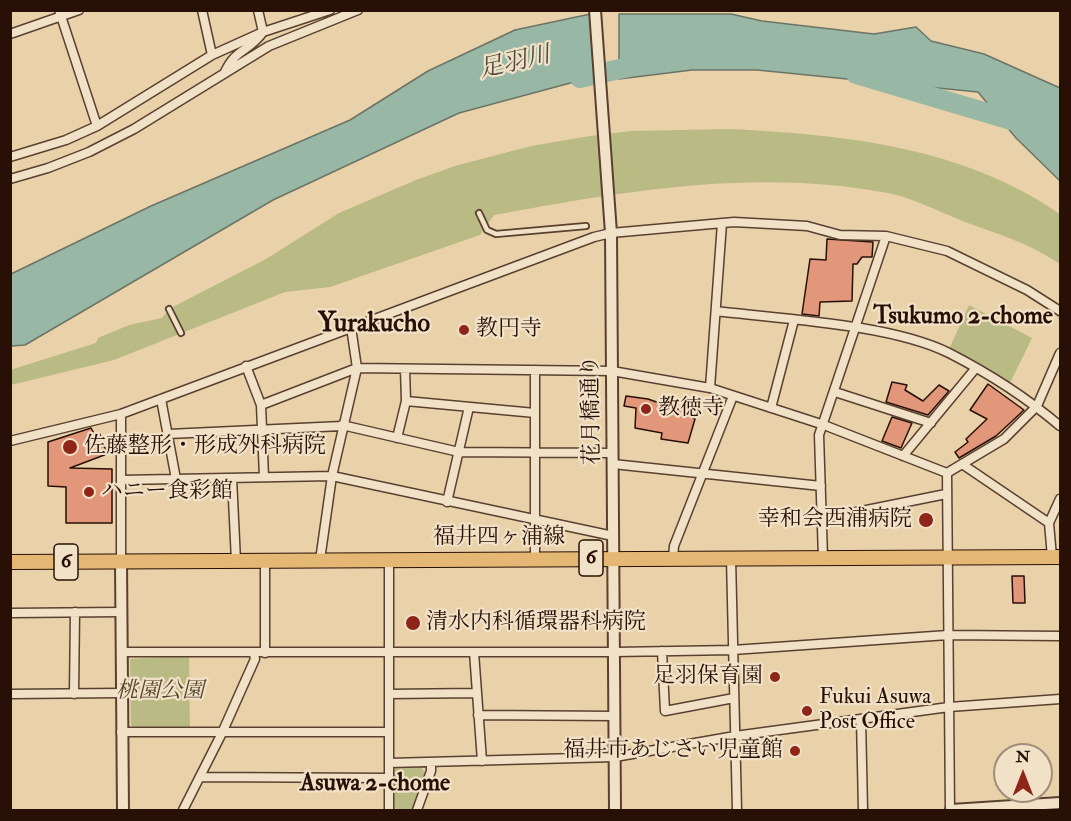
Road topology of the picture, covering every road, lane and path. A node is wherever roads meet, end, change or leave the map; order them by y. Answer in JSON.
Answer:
{"nodes":[{"id":1,"x":79,"y":10,"type":"edge"},
{"id":2,"x":202,"y":10,"type":"edge"},
{"id":3,"x":258,"y":10,"type":"edge"},
{"id":4,"x":330,"y":10,"type":"edge"},
{"id":5,"x":358,"y":10,"type":"edge"},
{"id":6,"x":595,"y":10,"type":"edge"},
{"id":7,"x":60,"y":14,"type":"edge"},
{"id":8,"x":263,"y":33,"type":"junction"},
{"id":9,"x":10,"y":34,"type":"edge"},
{"id":10,"x":212,"y":55,"type":"junction"},
{"id":11,"x":225,"y":72,"type":"junction"},
{"id":12,"x":97,"y":126,"type":"junction"},
{"id":13,"x":10,"y":157,"type":"edge"},
{"id":14,"x":10,"y":179,"type":"edge"},
{"id":15,"x":479,"y":213,"type":"dead end"},
{"id":16,"x":722,"y":223,"type":"junction"},
{"id":17,"x":586,"y":226,"type":"dead end"},
{"id":18,"x":610,"y":229,"type":"junction"},
{"id":19,"x":886,"y":236,"type":"junction"},
{"id":20,"x":169,"y":309,"type":"dead end"},
{"id":21,"x":716,"y":311,"type":"junction"},
{"id":22,"x":1060,"y":311,"type":"edge"},
{"id":23,"x":794,"y":320,"type":"junction"},
{"id":24,"x":351,"y":327,"type":"junction"},
{"id":25,"x":856,"y":328,"type":"junction"},
{"id":26,"x":181,"y":333,"type":"dead end"},
{"id":27,"x":1060,"y":353,"type":"edge"},
{"id":28,"x":246,"y":366,"type":"junction"},
{"id":29,"x":357,"y":368,"type":"junction"},
{"id":30,"x":405,"y":369,"type":"junction"},
{"id":31,"x":975,"y":369,"type":"junction"},
{"id":32,"x":535,"y":370,"type":"junction"},
{"id":33,"x":612,"y":371,"type":"junction"},
{"id":34,"x":710,"y":388,"type":"junction"},
{"id":35,"x":835,"y":392,"type":"junction"},
{"id":36,"x":734,"y":396,"type":"junction"},
{"id":37,"x":162,"y":399,"type":"junction"},
{"id":38,"x":406,"y":401,"type":"junction"},
{"id":39,"x":261,"y":405,"type":"junction"},
{"id":40,"x":1037,"y":406,"type":"junction"},
{"id":41,"x":469,"y":407,"type":"junction"},
{"id":42,"x":771,"y":408,"type":"junction"},
{"id":43,"x":534,"y":413,"type":"junction"},
{"id":44,"x":121,"y":414,"type":"junction"},
{"id":45,"x":932,"y":423,"type":"junction"},
{"id":46,"x":342,"y":425,"type":"junction"},
{"id":47,"x":824,"y":425,"type":"junction"},
{"id":48,"x":1060,"y":426,"type":"edge"},
{"id":49,"x":262,"y":430,"type":"junction"},
{"id":50,"x":168,"y":434,"type":"junction"},
{"id":51,"x":397,"y":438,"type":"junction"},
{"id":52,"x":10,"y":441,"type":"edge"},
{"id":53,"x":459,"y":452,"type":"junction"},
{"id":54,"x":534,"y":454,"type":"junction"},
{"id":55,"x":903,"y":456,"type":"junction"},
{"id":56,"x":613,"y":459,"type":"junction"},
{"id":57,"x":962,"y":464,"type":"junction"},
{"id":58,"x":947,"y":473,"type":"junction"},
{"id":59,"x":703,"y":474,"type":"junction"},
{"id":60,"x":332,"y":476,"type":"junction"},
{"id":61,"x":264,"y":477,"type":"junction"},
{"id":62,"x":232,"y":478,"type":"junction"},
{"id":63,"x":176,"y":479,"type":"junction"},
{"id":64,"x":121,"y":480,"type":"junction"},
{"id":65,"x":821,"y":486,"type":"junction"},
{"id":66,"x":946,"y":494,"type":"junction"},
{"id":67,"x":1060,"y":499,"type":"edge"},
{"id":68,"x":447,"y":502,"type":"junction"},
{"id":69,"x":822,"y":519,"type":"junction"},
{"id":70,"x":534,"y":520,"type":"junction"},
{"id":71,"x":1049,"y":523,"type":"junction"},
{"id":72,"x":613,"y":536,"type":"junction"},
{"id":73,"x":1056,"y":557,"type":"edge"},
{"id":74,"x":613,"y":558,"type":"junction"},
{"id":75,"x":673,"y":558,"type":"junction"},
{"id":76,"x":731,"y":558,"type":"junction"},
{"id":77,"x":823,"y":558,"type":"junction"},
{"id":78,"x":948,"y":558,"type":"junction"},
{"id":79,"x":535,"y":559,"type":"junction"},
{"id":80,"x":320,"y":560,"type":"junction"},
{"id":81,"x":389,"y":560,"type":"junction"},
{"id":82,"x":236,"y":561,"type":"junction"},
{"id":83,"x":265,"y":561,"type":"junction"},
{"id":84,"x":10,"y":562,"type":"edge"},
{"id":85,"x":122,"y":562,"type":"junction"},
{"id":86,"x":75,"y":612,"type":"junction"},
{"id":87,"x":121,"y":612,"type":"junction"},
{"id":88,"x":10,"y":613,"type":"edge"},
{"id":89,"x":948,"y":635,"type":"junction"},
{"id":90,"x":1060,"y":636,"type":"edge"},
{"id":91,"x":733,"y":650,"type":"junction"},
{"id":92,"x":662,"y":651,"type":"junction"},
{"id":93,"x":121,"y":652,"type":"junction"},
{"id":94,"x":389,"y":652,"type":"junction"},
{"id":95,"x":474,"y":652,"type":"junction"},
{"id":96,"x":615,"y":652,"type":"junction"},
{"id":97,"x":265,"y":653,"type":"junction"},
{"id":98,"x":254,"y":654,"type":"junction"},
{"id":99,"x":121,"y":693,"type":"junction"},
{"id":100,"x":477,"y":693,"type":"junction"},
{"id":101,"x":10,"y":694,"type":"edge"},
{"id":102,"x":74,"y":694,"type":"junction"},
{"id":103,"x":389,"y":694,"type":"junction"},
{"id":104,"x":734,"y":698,"type":"junction"},
{"id":105,"x":1060,"y":699,"type":"edge"},
{"id":106,"x":949,"y":707,"type":"junction"},
{"id":107,"x":478,"y":715,"type":"junction"},
{"id":108,"x":615,"y":716,"type":"junction"},
{"id":109,"x":861,"y":719,"type":"junction"},
{"id":110,"x":121,"y":732,"type":"junction"},
{"id":111,"x":389,"y":732,"type":"junction"},
{"id":112,"x":222,"y":733,"type":"junction"},
{"id":113,"x":735,"y":736,"type":"junction"},
{"id":114,"x":615,"y":757,"type":"junction"},
{"id":115,"x":482,"y":761,"type":"junction"},
{"id":116,"x":389,"y":763,"type":"junction"},
{"id":117,"x":431,"y":763,"type":"junction"},
{"id":118,"x":200,"y":777,"type":"junction"},
{"id":119,"x":389,"y":778,"type":"junction"},
{"id":120,"x":1060,"y":803,"type":"edge"},
{"id":121,"x":123,"y":810,"type":"edge"},
{"id":122,"x":183,"y":810,"type":"edge"},
{"id":123,"x":389,"y":810,"type":"edge"},
{"id":124,"x":417,"y":810,"type":"edge"},
{"id":125,"x":615,"y":810,"type":"edge"},
{"id":126,"x":737,"y":810,"type":"edge"},
{"id":127,"x":863,"y":810,"type":"edge"},
{"id":128,"x":950,"y":810,"type":"edge"}],
"edges":[{"from":1,"to":7,"type":"street"},
{"from":2,"to":10,"type":"street"},
{"from":3,"to":8,"type":"street"},
{"from":4,"to":8,"type":"street"},
{"from":5,"to":11,"type":"street"},
{"from":6,"to":18,"type":"street","name":"花月橋通り"},
{"from":7,"to":9,"type":"street"},
{"from":7,"to":12,"type":"street"},
{"from":8,"to":10,"type":"street"},
{"from":8,"to":11,"type":"street"},
{"from":10,"to":12,"type":"street"},
{"from":11,"to":14,"type":"street"},
{"from":12,"to":13,"type":"street"},
{"from":15,"to":17,"type":"lane"},
{"from":16,"to":18,"type":"street"},
{"from":16,"to":19,"type":"street"},
{"from":16,"to":21,"type":"street"},
{"from":18,"to":24,"type":"street"},
{"from":18,"to":33,"type":"street","name":"花月橋通り"},
{"from":19,"to":22,"type":"street"},
{"from":19,"to":25,"type":"street"},
{"from":20,"to":26,"type":"lane"},
{"from":21,"to":23,"type":"street"},
{"from":21,"to":34,"type":"street"},
{"from":23,"to":25,"type":"street"},
{"from":23,"to":42,"type":"street"},
{"from":24,"to":28,"type":"street"},
{"from":24,"to":29,"type":"street"},
{"from":25,"to":31,"type":"street"},
{"from":25,"to":35,"type":"street"},
{"from":27,"to":40,"type":"street"},
{"from":28,"to":37,"type":"street"},
{"from":28,"to":39,"type":"street"},
{"from":29,"to":30,"type":"street"},
{"from":29,"to":39,"type":"street"},
{"from":29,"to":46,"type":"street"},
{"from":30,"to":32,"type":"street"},
{"from":30,"to":38,"type":"street"},
{"from":31,"to":40,"type":"street"},
{"from":31,"to":45,"type":"street"},
{"from":32,"to":33,"type":"street"},
{"from":32,"to":43,"type":"street"},
{"from":33,"to":34,"type":"street"},
{"from":33,"to":56,"type":"street","name":"花月橋通り"},
{"from":34,"to":36,"type":"street"},
{"from":35,"to":45,"type":"street"},
{"from":35,"to":47,"type":"street"},
{"from":36,"to":42,"type":"street"},
{"from":36,"to":59,"type":"street"},
{"from":37,"to":44,"type":"street"},
{"from":37,"to":50,"type":"street"},
{"from":38,"to":41,"type":"street"},
{"from":38,"to":51,"type":"street"},
{"from":39,"to":49,"type":"street"},
{"from":40,"to":48,"type":"street"},
{"from":40,"to":57,"type":"street"},
{"from":41,"to":43,"type":"street"},
{"from":41,"to":53,"type":"street"},
{"from":42,"to":47,"type":"street"},
{"from":43,"to":54,"type":"street"},
{"from":44,"to":52,"type":"street"},
{"from":44,"to":64,"type":"street"},
{"from":45,"to":55,"type":"street"},
{"from":46,"to":49,"type":"street"},
{"from":46,"to":51,"type":"street"},
{"from":46,"to":60,"type":"street"},
{"from":47,"to":55,"type":"street"},
{"from":47,"to":65,"type":"street"},
{"from":49,"to":50,"type":"street"},
{"from":49,"to":61,"type":"street"},
{"from":50,"to":63,"type":"street"},
{"from":51,"to":53,"type":"street"},
{"from":53,"to":54,"type":"street"},
{"from":53,"to":68,"type":"street"},
{"from":54,"to":56,"type":"street"},
{"from":54,"to":70,"type":"street"},
{"from":55,"to":58,"type":"street"},
{"from":56,"to":59,"type":"street"},
{"from":56,"to":72,"type":"street","name":"花月橋通り"},
{"from":57,"to":58,"type":"street"},
{"from":57,"to":71,"type":"street"},
{"from":58,"to":66,"type":"street"},
{"from":59,"to":65,"type":"street"},
{"from":59,"to":75,"type":"street"},
{"from":60,"to":61,"type":"street"},
{"from":60,"to":68,"type":"street"},
{"from":60,"to":80,"type":"street"},
{"from":61,"to":62,"type":"street"},
{"from":62,"to":63,"type":"street"},
{"from":62,"to":82,"type":"street"},
{"from":63,"to":64,"type":"street"},
{"from":64,"to":85,"type":"street"},
{"from":65,"to":69,"type":"street"},
{"from":66,"to":69,"type":"street"},
{"from":66,"to":78,"type":"street"},
{"from":67,"to":71,"type":"street"},
{"from":68,"to":70,"type":"street"},
{"from":69,"to":77,"type":"street"},
{"from":70,"to":72,"type":"street"},
{"from":70,"to":79,"type":"street"},
{"from":71,"to":73,"type":"street"},
{"from":72,"to":74,"type":"street","name":"花月橋通り"},
{"from":73,"to":78,"type":"main road","name":"福井四ヶ浦線","number":"6"},
{"from":74,"to":75,"type":"main road","name":"福井四ヶ浦線","number":"6"},
{"from":74,"to":79,"type":"main road","name":"福井四ヶ浦線","number":"6"},
{"from":74,"to":96,"type":"street","name":"花月橋通り"},
{"from":75,"to":76,"type":"main road","name":"福井四ヶ浦線","number":"6"},
{"from":76,"to":77,"type":"main road","name":"福井四ヶ浦線","number":"6"},
{"from":76,"to":91,"type":"street"},
{"from":77,"to":78,"type":"main road","name":"福井四ヶ浦線","number":"6"},
{"from":78,"to":89,"type":"street"},
{"from":79,"to":81,"type":"main road","name":"福井四ヶ浦線","number":"6"},
{"from":80,"to":81,"type":"main road","name":"福井四ヶ浦線","number":"6"},
{"from":80,"to":83,"type":"main road","name":"福井四ヶ浦線","number":"6"},
{"from":81,"to":94,"type":"street"},
{"from":82,"to":83,"type":"main road","name":"福井四ヶ浦線","number":"6"},
{"from":82,"to":85,"type":"main road","name":"福井四ヶ浦線","number":"6"},
{"from":83,"to":97,"type":"street"},
{"from":84,"to":85,"type":"main road","name":"福井四ヶ浦線","number":"6"},
{"from":85,"to":87,"type":"street"},
{"from":86,"to":87,"type":"street"},
{"from":86,"to":88,"type":"street"},
{"from":86,"to":102,"type":"street"},
{"from":87,"to":93,"type":"street"},
{"from":89,"to":90,"type":"street"},
{"from":89,"to":91,"type":"street"},
{"from":89,"to":106,"type":"street"},
{"from":91,"to":92,"type":"street"},
{"from":91,"to":104,"type":"street"},
{"from":92,"to":96,"type":"street"},
{"from":92,"to":104,"type":"street"},
{"from":93,"to":98,"type":"street"},
{"from":93,"to":99,"type":"street"},
{"from":94,"to":95,"type":"street"},
{"from":94,"to":97,"type":"street"},
{"from":94,"to":103,"type":"street"},
{"from":95,"to":96,"type":"street"},
{"from":95,"to":100,"type":"street"},
{"from":96,"to":108,"type":"street","name":"花月橋通り"},
{"from":97,"to":98,"type":"street"},
{"from":98,"to":112,"type":"street"},
{"from":99,"to":102,"type":"street"},
{"from":99,"to":110,"type":"street"},
{"from":100,"to":103,"type":"street"},
{"from":100,"to":107,"type":"street"},
{"from":101,"to":102,"type":"street"},
{"from":103,"to":111,"type":"street"},
{"from":104,"to":113,"type":"street"},
{"from":105,"to":106,"type":"street"},
{"from":106,"to":109,"type":"street"},
{"from":106,"to":128,"type":"street"},
{"from":107,"to":108,"type":"street"},
{"from":107,"to":115,"type":"street"},
{"from":108,"to":114,"type":"street","name":"花月橋通り"},
{"from":109,"to":113,"type":"street"},
{"from":109,"to":127,"type":"street"},
{"from":110,"to":112,"type":"street"},
{"from":110,"to":121,"type":"street"},
{"from":111,"to":112,"type":"street"},
{"from":111,"to":116,"type":"street"},
{"from":112,"to":118,"type":"street"},
{"from":113,"to":114,"type":"street"},
{"from":113,"to":126,"type":"street"},
{"from":114,"to":115,"type":"street"},
{"from":114,"to":125,"type":"street","name":"花月橋通り"},
{"from":115,"to":117,"type":"street"},
{"from":116,"to":117,"type":"street"},
{"from":116,"to":119,"type":"street"},
{"from":117,"to":124,"type":"street"},
{"from":118,"to":119,"type":"street"},
{"from":118,"to":122,"type":"street"},
{"from":119,"to":123,"type":"street"},
{"from":120,"to":128,"type":"street"}]}
